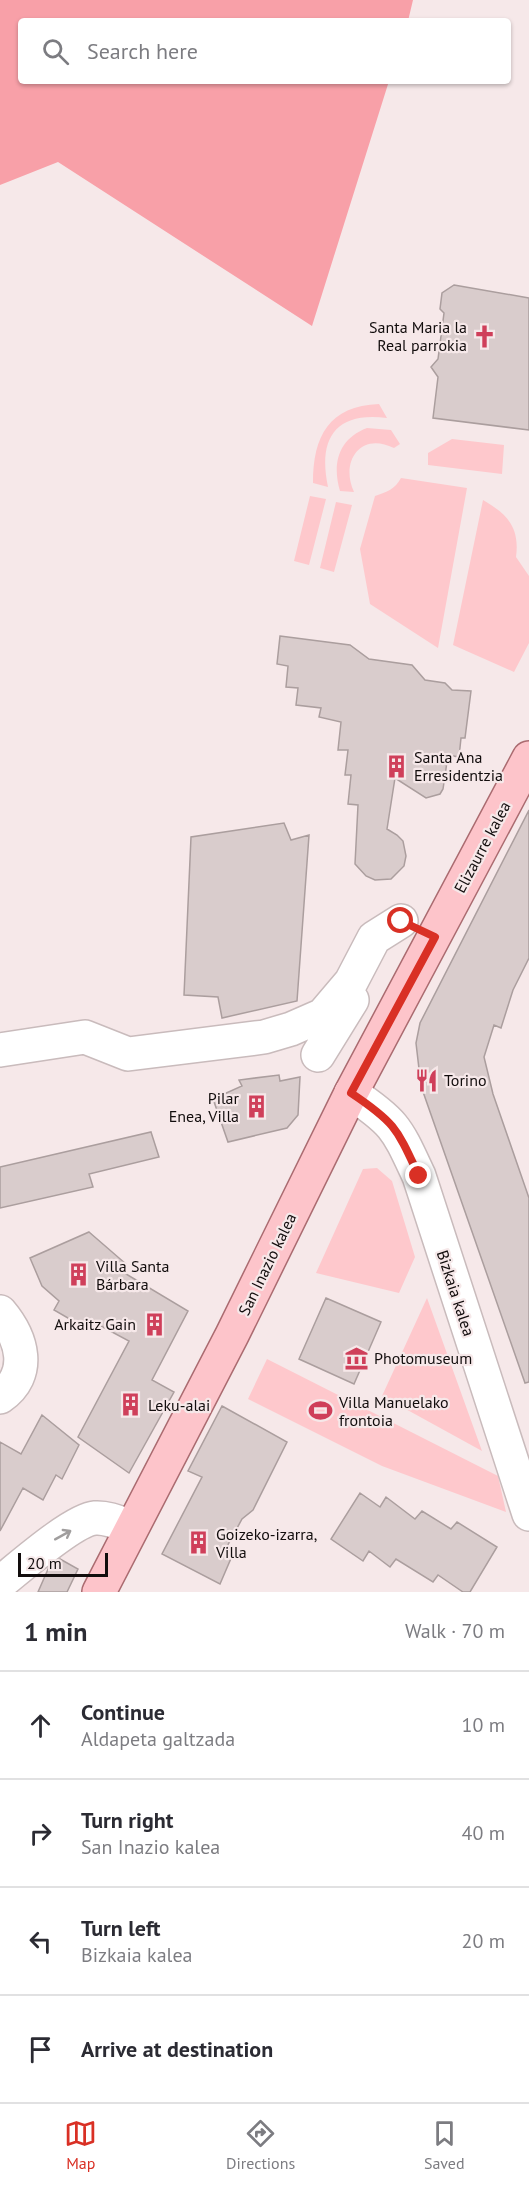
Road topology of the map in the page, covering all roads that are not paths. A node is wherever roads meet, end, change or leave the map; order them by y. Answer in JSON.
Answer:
{"nodes":[{"id":1,"x":529,"y":758,"type":"edge"},
{"id":2,"x":401,"y":921,"type":"junction"},
{"id":3,"x":435,"y":937,"type":"junction"},
{"id":4,"x":0,"y":1050,"type":"edge"},
{"id":5,"x":318,"y":1055,"type":"dead end"},
{"id":6,"x":351,"y":1093,"type":"junction"},
{"id":7,"x":0,"y":1312,"type":"edge"},
{"id":8,"x":0,"y":1397,"type":"edge"},
{"id":9,"x":529,"y":1514,"type":"edge"},
{"id":10,"x":131,"y":1527,"type":"junction"},
{"id":11,"x":0,"y":1583,"type":"edge"},
{"id":12,"x":99,"y":1592,"type":"edge"}],
"edges":[{"from":1,"to":3,"type":"main road","name":"Elizaurre kalea"},
{"from":2,"to":3,"type":"street"},
{"from":2,"to":4,"type":"street"},
{"from":2,"to":5,"type":"street"},
{"from":3,"to":6,"type":"main road","name":"San Inazio kalea"},
{"from":6,"to":9,"type":"street","name":"Bizkaia kalea"},
{"from":6,"to":10,"type":"main road","name":"San Inazio kalea"},
{"from":7,"to":8,"type":"street"},
{"from":11,"to":10,"type":"street","one_way":true},
{"from":10,"to":12,"type":"main road","name":"San Inazio kalea"}]}
